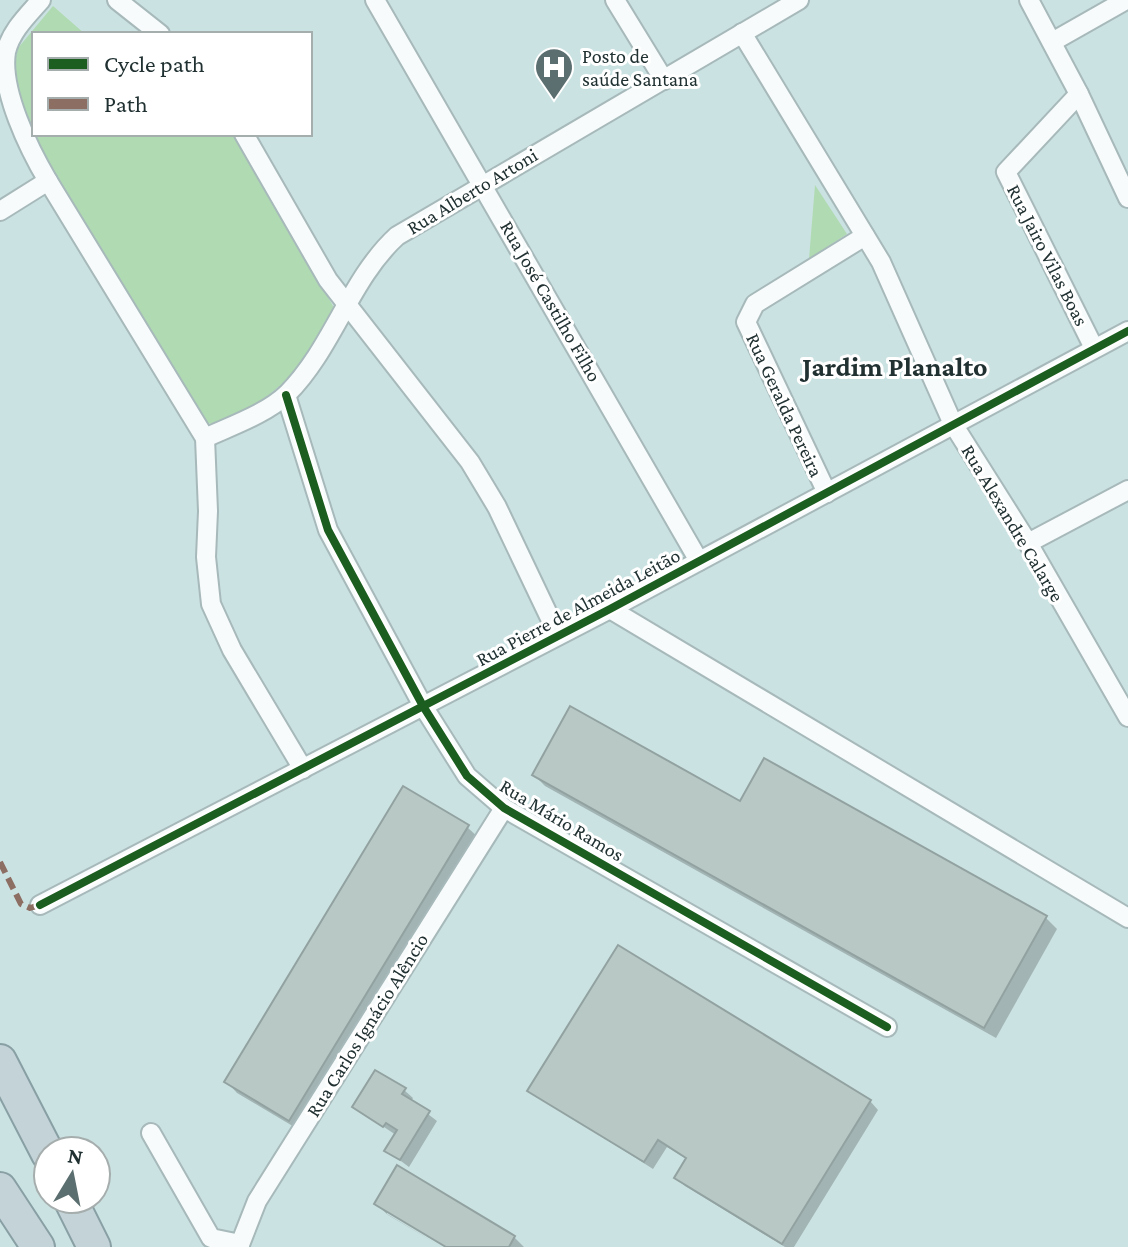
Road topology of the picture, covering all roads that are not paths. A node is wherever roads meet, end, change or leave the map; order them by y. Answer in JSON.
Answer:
{"nodes":[{"id":1,"x":41,"y":0,"type":"edge"},
{"id":2,"x":117,"y":0,"type":"edge"},
{"id":3,"x":375,"y":0,"type":"edge"},
{"id":4,"x":615,"y":0,"type":"edge"},
{"id":5,"x":799,"y":0,"type":"edge"},
{"id":6,"x":1029,"y":0,"type":"edge"},
{"id":7,"x":1126,"y":0,"type":"edge"},
{"id":8,"x":157,"y":32,"type":"edge"},
{"id":9,"x":742,"y":33,"type":"junction"},
{"id":10,"x":1052,"y":42,"type":"junction"},
{"id":11,"x":664,"y":80,"type":"junction"},
{"id":12,"x":1079,"y":94,"type":"junction"},
{"id":13,"x":245,"y":136,"type":"edge"},
{"id":14,"x":48,"y":181,"type":"junction"},
{"id":15,"x":484,"y":184,"type":"junction"},
{"id":16,"x":1128,"y":198,"type":"edge"},
{"id":17,"x":0,"y":211,"type":"edge"},
{"id":18,"x":865,"y":236,"type":"junction"},
{"id":19,"x":348,"y":307,"type":"junction"},
{"id":20,"x":1128,"y":331,"type":"edge"},
{"id":21,"x":1094,"y":348,"type":"junction"},
{"id":22,"x":286,"y":395,"type":"junction"},
{"id":23,"x":953,"y":424,"type":"junction"},
{"id":24,"x":205,"y":438,"type":"junction"},
{"id":25,"x":1128,"y":490,"type":"edge"},
{"id":26,"x":827,"y":493,"type":"junction"},
{"id":27,"x":1028,"y":543,"type":"junction"},
{"id":28,"x":699,"y":561,"type":"junction"},
{"id":29,"x":610,"y":609,"type":"junction"},
{"id":30,"x":558,"y":635,"type":"junction"},
{"id":31,"x":423,"y":706,"type":"junction"},
{"id":32,"x":1128,"y":717,"type":"edge"},
{"id":33,"x":303,"y":769,"type":"junction"},
{"id":34,"x":504,"y":808,"type":"junction"},
{"id":35,"x":40,"y":905,"type":"dead end"},
{"id":36,"x":1128,"y":918,"type":"edge"},
{"id":37,"x":887,"y":1027,"type":"dead end"},
{"id":38,"x":0,"y":1061,"type":"edge"},
{"id":39,"x":151,"y":1133,"type":"dead end"},
{"id":40,"x":38,"y":1135,"type":"edge"},
{"id":41,"x":0,"y":1189,"type":"edge"},
{"id":42,"x":78,"y":1215,"type":"edge"},
{"id":43,"x":240,"y":1246,"type":"edge"},
{"id":44,"x":38,"y":1247,"type":"edge"},
{"id":45,"x":94,"y":1247,"type":"edge"}],
"edges":[{"from":1,"to":14,"type":"street"},
{"from":2,"to":8,"type":"street"},
{"from":3,"to":15,"type":"street","name":"Rua José Castilho Filho"},
{"from":4,"to":11,"type":"street"},
{"from":5,"to":9,"type":"street","name":"Rua Alberto Artoni"},
{"from":6,"to":10,"type":"street"},
{"from":7,"to":10,"type":"street"},
{"from":9,"to":11,"type":"street","name":"Rua Alberto Artoni"},
{"from":9,"to":18,"type":"street","name":"Rua Alexandre Calarge"},
{"from":10,"to":12,"type":"street"},
{"from":11,"to":15,"type":"street","name":"Rua Alberto Artoni"},
{"from":12,"to":16,"type":"street"},
{"from":12,"to":21,"type":"street","name":"Rua Jairo Vilas Boas"},
{"from":13,"to":19,"type":"street"},
{"from":14,"to":17,"type":"street"},
{"from":14,"to":24,"type":"street"},
{"from":15,"to":19,"type":"street","name":"Rua Alberto Artoni"},
{"from":15,"to":28,"type":"street","name":"Rua José Castilho Filho"},
{"from":18,"to":23,"type":"street","name":"Rua Alexandre Calarge"},
{"from":18,"to":26,"type":"street","name":"Rua Geralda Pereira"},
{"from":19,"to":22,"type":"street","name":"Rua Alberto Artoni"},
{"from":19,"to":30,"type":"street"},
{"from":20,"to":21,"type":"street","name":"Rua Pierre de Almeida Leitão"},
{"from":21,"to":23,"type":"street","name":"Rua Pierre de Almeida Leitão"},
{"from":22,"to":24,"type":"street","name":"Rua Alberto Artoni"},
{"from":22,"to":31,"type":"street","name":"Rua Mário Ramos"},
{"from":23,"to":26,"type":"street","name":"Rua Pierre de Almeida Leitão"},
{"from":23,"to":27,"type":"street","name":"Rua Alexandre Calarge"},
{"from":24,"to":33,"type":"street"},
{"from":25,"to":27,"type":"street"},
{"from":26,"to":28,"type":"street","name":"Rua Pierre de Almeida Leitão"},
{"from":27,"to":32,"type":"street","name":"Rua Alexandre Calarge"},
{"from":28,"to":29,"type":"street","name":"Rua Pierre de Almeida Leitão"},
{"from":29,"to":30,"type":"street","name":"Rua Pierre de Almeida Leitão"},
{"from":29,"to":36,"type":"street"},
{"from":30,"to":31,"type":"street","name":"Rua Pierre de Almeida Leitão"},
{"from":31,"to":33,"type":"street","name":"Rua Pierre de Almeida Leitão"},
{"from":31,"to":34,"type":"street","name":"Rua Mário Ramos"},
{"from":33,"to":35,"type":"street","name":"Rua Pierre de Almeida Leitão"},
{"from":34,"to":37,"type":"street","name":"Rua Mário Ramos"},
{"from":34,"to":43,"type":"street","name":"Rua Carlos Ignácio Alêncio"},
{"from":38,"to":40,"type":"highway"},
{"from":39,"to":43,"type":"street"},
{"from":41,"to":44,"type":"highway"},
{"from":42,"to":45,"type":"highway"}]}
